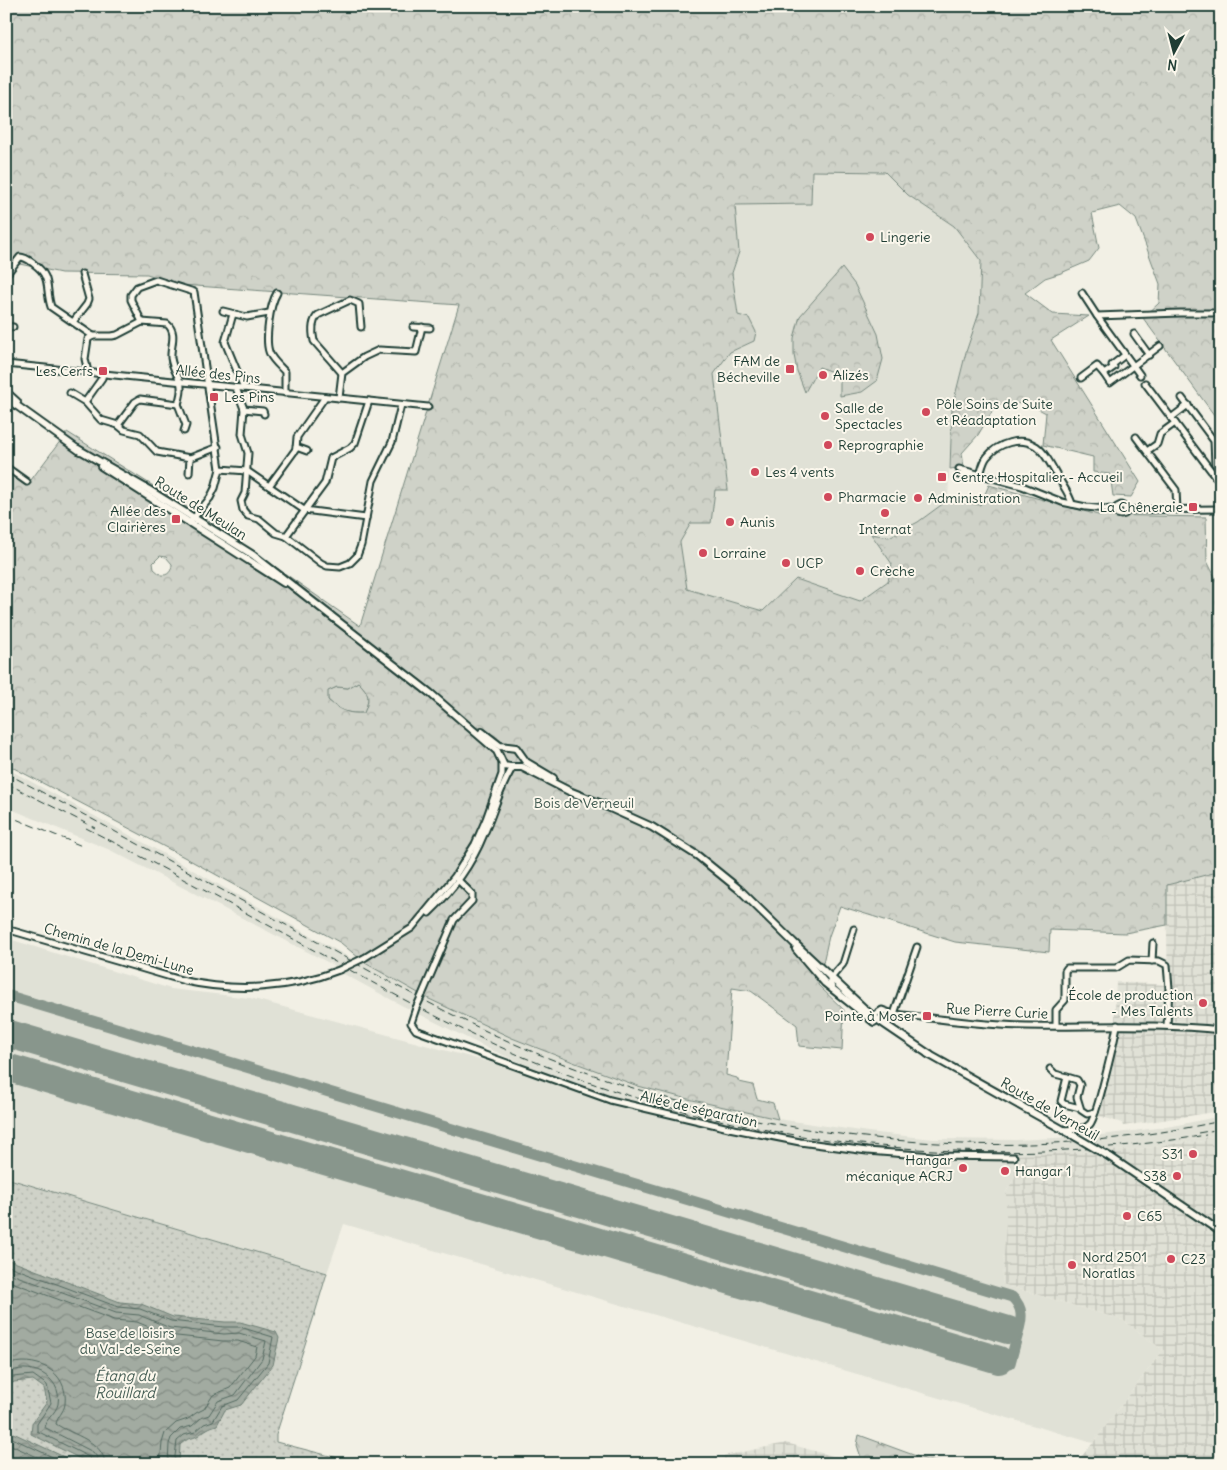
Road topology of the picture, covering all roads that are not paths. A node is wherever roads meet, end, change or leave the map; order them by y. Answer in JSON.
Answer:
{"nodes":[{"id":1,"x":82,"y":274,"type":"dead end"},
{"id":2,"x":6,"y":275,"type":"edge"},
{"id":3,"x":277,"y":293,"type":"dead end"},
{"id":4,"x":1082,"y":293,"type":"dead end"},
{"id":5,"x":223,"y":311,"type":"dead end"},
{"id":6,"x":269,"y":313,"type":"junction"},
{"id":7,"x":1221,"y":313,"type":"edge"},
{"id":8,"x":233,"y":314,"type":"junction"},
{"id":9,"x":1097,"y":316,"type":"junction"},
{"id":10,"x":73,"y":322,"type":"junction"},
{"id":11,"x":142,"y":322,"type":"junction"},
{"id":12,"x":6,"y":326,"type":"edge"},
{"id":13,"x":13,"y":327,"type":"dead end"},
{"id":14,"x":361,"y":327,"type":"dead end"},
{"id":15,"x":413,"y":327,"type":"dead end"},
{"id":16,"x":422,"y":327,"type":"junction"},
{"id":17,"x":430,"y":328,"type":"dead end"},
{"id":18,"x":1134,"y":334,"type":"dead end"},
{"id":19,"x":93,"y":336,"type":"junction"},
{"id":20,"x":1160,"y":346,"type":"dead end"},
{"id":21,"x":1125,"y":355,"type":"junction"},
{"id":22,"x":1149,"y":355,"type":"junction"},
{"id":23,"x":6,"y":364,"type":"edge"},
{"id":24,"x":1133,"y":367,"type":"junction"},
{"id":25,"x":88,"y":372,"type":"junction"},
{"id":26,"x":342,"y":373,"type":"junction"},
{"id":27,"x":103,"y":374,"type":"junction"},
{"id":28,"x":1104,"y":374,"type":"junction"},
{"id":29,"x":1140,"y":375,"type":"dead end"},
{"id":30,"x":1081,"y":378,"type":"dead end"},
{"id":31,"x":182,"y":382,"type":"junction"},
{"id":32,"x":1145,"y":383,"type":"dead end"},
{"id":33,"x":208,"y":385,"type":"junction"},
{"id":34,"x":236,"y":388,"type":"junction"},
{"id":35,"x":244,"y":388,"type":"junction"},
{"id":36,"x":6,"y":392,"type":"edge"},
{"id":37,"x":285,"y":392,"type":"junction"},
{"id":38,"x":70,"y":393,"type":"dead end"},
{"id":39,"x":325,"y":397,"type":"junction"},
{"id":40,"x":6,"y":398,"type":"edge"},
{"id":41,"x":339,"y":398,"type":"junction"},
{"id":42,"x":1182,"y":398,"type":"dead end"},
{"id":43,"x":370,"y":401,"type":"junction"},
{"id":44,"x":85,"y":402,"type":"junction"},
{"id":45,"x":178,"y":404,"type":"junction"},
{"id":46,"x":401,"y":405,"type":"junction"},
{"id":47,"x":1188,"y":405,"type":"junction"},
{"id":48,"x":428,"y":407,"type":"dead end"},
{"id":49,"x":244,"y":409,"type":"junction"},
{"id":50,"x":264,"y":414,"type":"dead end"},
{"id":51,"x":38,"y":421,"type":"junction"},
{"id":52,"x":1173,"y":421,"type":"junction"},
{"id":53,"x":118,"y":425,"type":"junction"},
{"id":54,"x":184,"y":431,"type":"dead end"},
{"id":55,"x":1136,"y":437,"type":"dead end"},
{"id":56,"x":218,"y":447,"type":"junction"},
{"id":57,"x":296,"y":447,"type":"junction"},
{"id":58,"x":307,"y":451,"type":"dead end"},
{"id":59,"x":1147,"y":451,"type":"junction"},
{"id":60,"x":190,"y":458,"type":"junction"},
{"id":61,"x":1221,"y":461,"type":"edge"},
{"id":62,"x":1215,"y":464,"type":"junction"},
{"id":63,"x":6,"y":467,"type":"edge"},
{"id":64,"x":1208,"y":468,"type":"junction"},
{"id":65,"x":220,"y":469,"type":"junction"},
{"id":66,"x":247,"y":471,"type":"junction"},
{"id":67,"x":959,"y":472,"type":"dead end"},
{"id":68,"x":189,"y":473,"type":"dead end"},
{"id":69,"x":980,"y":475,"type":"junction"},
{"id":70,"x":27,"y":482,"type":"dead end"},
{"id":71,"x":1221,"y":484,"type":"edge"},
{"id":72,"x":269,"y":486,"type":"junction"},
{"id":73,"x":1072,"y":504,"type":"junction"},
{"id":74,"x":1221,"y":509,"type":"edge"},
{"id":75,"x":304,"y":510,"type":"junction"},
{"id":76,"x":1177,"y":510,"type":"junction"},
{"id":77,"x":366,"y":518,"type":"junction"},
{"id":78,"x":194,"y":522,"type":"junction"},
{"id":79,"x":286,"y":536,"type":"junction"},
{"id":80,"x":430,"y":693,"type":"junction"},
{"id":81,"x":508,"y":747,"type":"junction"},
{"id":82,"x":520,"y":755,"type":"junction"},
{"id":83,"x":501,"y":760,"type":"junction"},
{"id":84,"x":514,"y":767,"type":"junction"},
{"id":85,"x":604,"y":805,"type":"junction"},
{"id":86,"x":456,"y":878,"type":"junction"},
{"id":87,"x":6,"y":929,"type":"edge"},
{"id":88,"x":854,"y":929,"type":"dead end"},
{"id":89,"x":794,"y":943,"type":"junction"},
{"id":90,"x":1152,"y":943,"type":"dead end"},
{"id":91,"x":916,"y":948,"type":"dead end"},
{"id":92,"x":1152,"y":960,"type":"junction"},
{"id":93,"x":830,"y":978,"type":"junction"},
{"id":94,"x":832,"y":989,"type":"junction"},
{"id":95,"x":894,"y":1014,"type":"junction"},
{"id":96,"x":873,"y":1019,"type":"junction"},
{"id":97,"x":1117,"y":1025,"type":"junction"},
{"id":98,"x":1056,"y":1026,"type":"junction"},
{"id":99,"x":1167,"y":1026,"type":"junction"},
{"id":100,"x":889,"y":1028,"type":"junction"},
{"id":101,"x":1221,"y":1030,"type":"edge"},
{"id":102,"x":930,"y":1054,"type":"junction"},
{"id":103,"x":1050,"y":1069,"type":"dead end"},
{"id":104,"x":1067,"y":1077,"type":"junction"},
{"id":105,"x":1080,"y":1108,"type":"junction"},
{"id":106,"x":1095,"y":1112,"type":"junction"},
{"id":107,"x":1063,"y":1130,"type":"junction"},
{"id":108,"x":1014,"y":1157,"type":"dead end"},
{"id":109,"x":1156,"y":1188,"type":"junction"},
{"id":110,"x":1221,"y":1232,"type":"edge"},
{"id":111,"x":1221,"y":1236,"type":"edge"}],
"edges":[{"from":1,"to":10,"type":"street"},
{"from":2,"to":10,"type":"street"},
{"from":3,"to":6,"type":"street"},
{"from":4,"to":9,"type":"street"},
{"from":5,"to":8,"type":"street"},
{"from":6,"to":8,"type":"street"},
{"from":6,"to":37,"type":"street"},
{"from":7,"to":9,"type":"street"},
{"from":8,"to":35,"type":"street"},
{"from":9,"to":21,"type":"street"},
{"from":10,"to":19,"type":"street"},
{"from":11,"to":19,"type":"street"},
{"from":11,"to":31,"type":"street"},
{"from":11,"to":33,"type":"street"},
{"from":12,"to":13,"type":"street"},
{"from":14,"to":26,"type":"street"},
{"from":15,"to":16,"type":"street"},
{"from":16,"to":17,"type":"street"},
{"from":16,"to":26,"type":"street"},
{"from":18,"to":22,"type":"street"},
{"from":19,"to":25,"type":"street"},
{"from":20,"to":22,"type":"street"},
{"from":21,"to":24,"type":"street"},
{"from":21,"to":28,"type":"street"},
{"from":22,"to":24,"type":"street"},
{"from":23,"to":25,"type":"street","name":"Allée des Pins"},
{"from":24,"to":28,"type":"street"},
{"from":24,"to":29,"type":"street"},
{"from":25,"to":27,"type":"street","name":"Allée des Pins"},
{"from":26,"to":41,"type":"street"},
{"from":27,"to":31,"type":"street","name":"Allée des Pins"},
{"from":27,"to":44,"type":"street"},
{"from":28,"to":30,"type":"street"},
{"from":31,"to":33,"type":"street","name":"Allée des Pins"},
{"from":31,"to":45,"type":"street"},
{"from":32,"to":52,"type":"street"},
{"from":33,"to":34,"type":"street","name":"Allée des Pins"},
{"from":33,"to":56,"type":"street"},
{"from":34,"to":35,"type":"street","name":"Allée des Pins"},
{"from":34,"to":49,"type":"street"},
{"from":35,"to":37,"type":"street","name":"Allée des Pins"},
{"from":36,"to":51,"type":"main road","name":"Route de Meulan"},
{"from":37,"to":39,"type":"street","name":"Allée des Pins"},
{"from":38,"to":44,"type":"street"},
{"from":39,"to":41,"type":"street","name":"Allée des Pins"},
{"from":39,"to":57,"type":"street"},
{"from":40,"to":51,"type":"main road","name":"Route de Meulan"},
{"from":41,"to":43,"type":"street","name":"Allée des Pins"},
{"from":42,"to":47,"type":"street"},
{"from":43,"to":46,"type":"street","name":"Allée des Pins"},
{"from":43,"to":75,"type":"street"},
{"from":44,"to":53,"type":"street"},
{"from":45,"to":53,"type":"street"},
{"from":45,"to":54,"type":"street"},
{"from":46,"to":48,"type":"street","name":"Allée des Pins"},
{"from":46,"to":77,"type":"street"},
{"from":47,"to":52,"type":"street"},
{"from":47,"to":62,"type":"street"},
{"from":49,"to":50,"type":"street"},
{"from":49,"to":66,"type":"street"},
{"from":51,"to":78,"type":"main road","name":"Route de Meulan"},
{"from":52,"to":59,"type":"street"},
{"from":52,"to":64,"type":"street"},
{"from":53,"to":60,"type":"street"},
{"from":55,"to":59,"type":"street"},
{"from":56,"to":60,"type":"street"},
{"from":56,"to":65,"type":"street"},
{"from":57,"to":58,"type":"street"},
{"from":57,"to":72,"type":"street"},
{"from":59,"to":76,"type":"street"},
{"from":60,"to":68,"type":"street"},
{"from":61,"to":62,"type":"street"},
{"from":62,"to":64,"type":"street"},
{"from":63,"to":70,"type":"street"},
{"from":64,"to":71,"type":"street"},
{"from":65,"to":66,"type":"street"},
{"from":65,"to":78,"type":"street"},
{"from":66,"to":72,"type":"street"},
{"from":66,"to":79,"type":"street"},
{"from":67,"to":69,"type":"street"},
{"from":69,"to":73,"type":"street"},
{"from":69,"to":73,"type":"street"},
{"from":72,"to":75,"type":"street"},
{"from":73,"to":76,"type":"street"},
{"from":74,"to":76,"type":"street"},
{"from":75,"to":77,"type":"street"},
{"from":75,"to":79,"type":"street"},
{"from":77,"to":79,"type":"street"},
{"from":78,"to":80,"type":"main road","name":"Route de Meulan"},
{"from":80,"to":81,"type":"main road","name":"Route de Meulan"},
{"from":80,"to":83,"type":"main road","name":"Route de Meulan"},
{"from":81,"to":82,"type":"main road"},
{"from":81,"to":83,"type":"main road"},
{"from":82,"to":84,"type":"main road"},
{"from":82,"to":85,"type":"main road","name":"Route de Verneuil"},
{"from":83,"to":84,"type":"main road"},
{"from":83,"to":86,"type":"street"},
{"from":84,"to":85,"type":"main road","name":"Route de Verneuil"},
{"from":84,"to":86,"type":"street"},
{"from":85,"to":89,"type":"main road","name":"Route de Verneuil"},
{"from":86,"to":87,"type":"street","name":"Chemin de la Demi-Lune","bridge":true},
{"from":86,"to":108,"type":"street","name":"Allée de séparation","bridge":true},
{"from":88,"to":93,"type":"street"},
{"from":89,"to":93,"type":"main road","name":"Route de Verneuil"},
{"from":89,"to":94,"type":"main road","name":"Route de Verneuil"},
{"from":90,"to":92,"type":"street"},
{"from":91,"to":95,"type":"street"},
{"from":92,"to":98,"type":"street"},
{"from":92,"to":99,"type":"street"},
{"from":93,"to":94,"type":"street"},
{"from":93,"to":96,"type":"main road","name":"Route de Verneuil"},
{"from":94,"to":96,"type":"main road","name":"Route de Verneuil"},
{"from":95,"to":96,"type":"street","name":"Rue Pierre Curie"},
{"from":95,"to":98,"type":"street","name":"Rue Pierre Curie"},
{"from":95,"to":100,"type":"street"},
{"from":96,"to":100,"type":"main road","name":"Route de Verneuil"},
{"from":96,"to":102,"type":"main road","name":"Route de Verneuil"},
{"from":97,"to":98,"type":"street","name":"Rue Pierre Curie"},
{"from":97,"to":99,"type":"street","name":"Rue Pierre Curie"},
{"from":97,"to":106,"type":"street"},
{"from":99,"to":101,"type":"street","name":"Rue Pierre Curie"},
{"from":100,"to":102,"type":"main road","name":"Route de Verneuil"},
{"from":102,"to":107,"type":"main road","name":"Route de Verneuil"},
{"from":103,"to":104,"type":"street"},
{"from":104,"to":105,"type":"street"},
{"from":104,"to":105,"type":"street"},
{"from":105,"to":106,"type":"street"},
{"from":106,"to":107,"type":"street"},
{"from":107,"to":109,"type":"main road","name":"Route de Verneuil","bridge":true},
{"from":109,"to":110,"type":"main road","name":"Route de Verneuil"},
{"from":109,"to":111,"type":"main road","name":"Route de Verneuil"}]}
